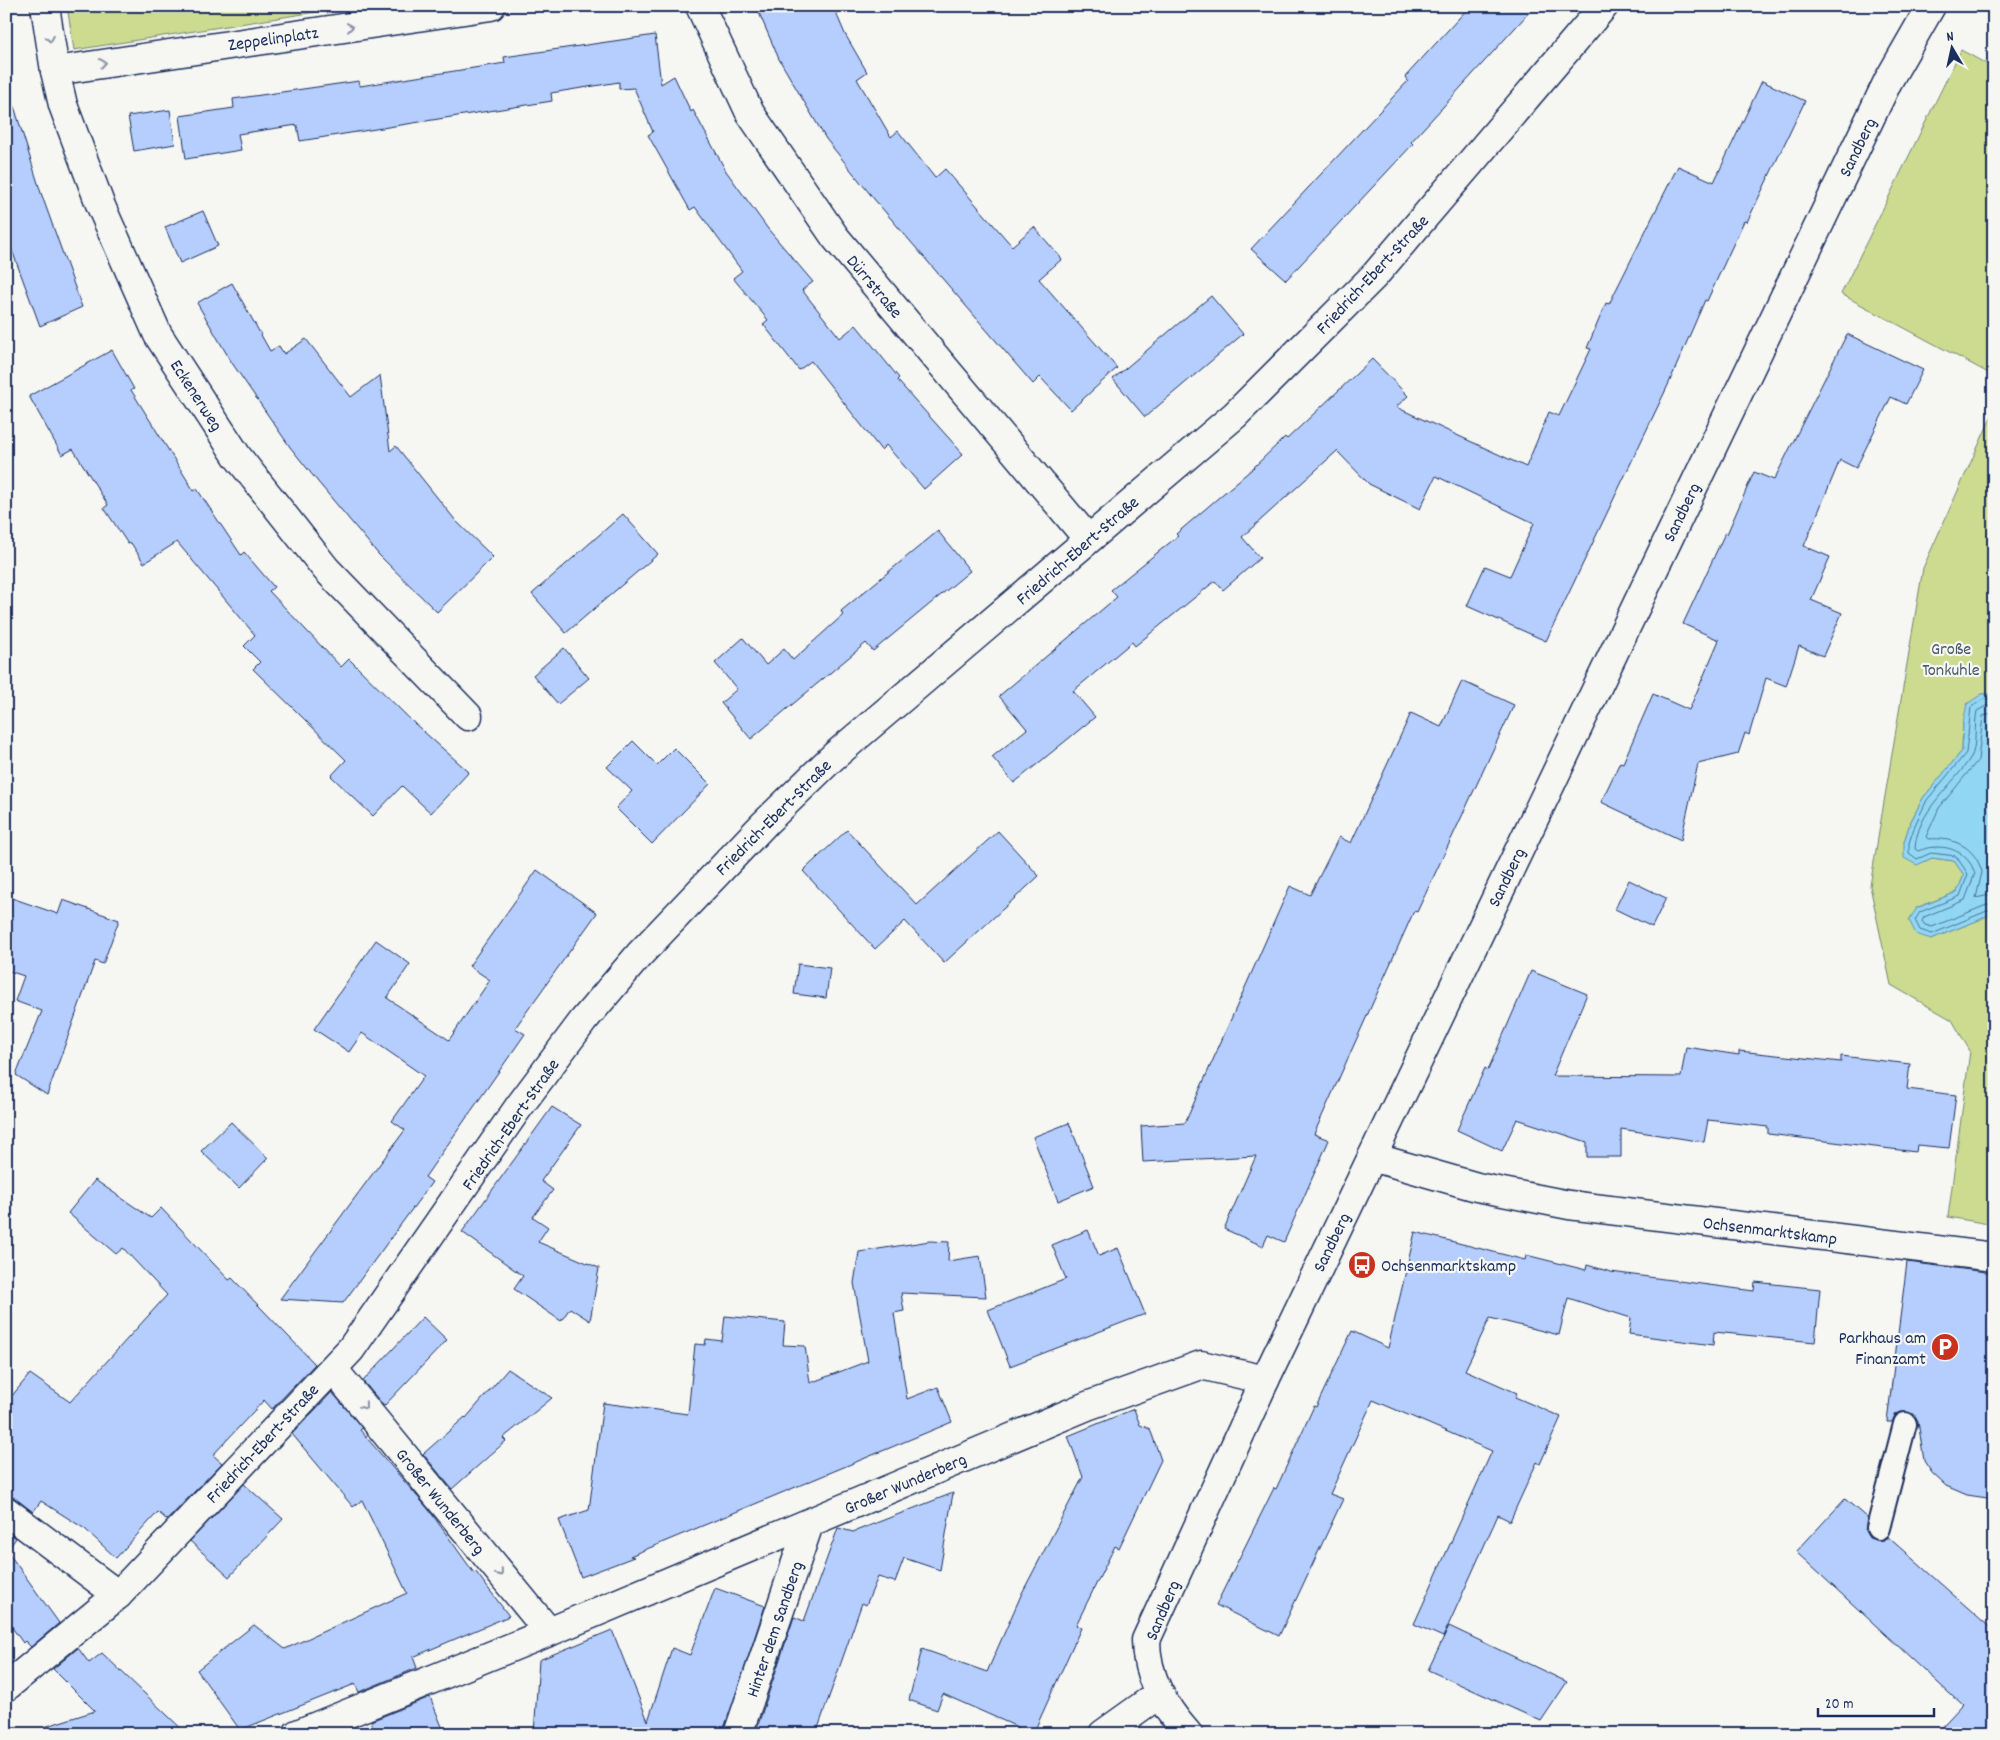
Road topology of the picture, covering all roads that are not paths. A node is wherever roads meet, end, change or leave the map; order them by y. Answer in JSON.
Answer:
{"nodes":[{"id":1,"x":45,"y":6,"type":"edge"},
{"id":2,"x":491,"y":6,"type":"edge"},
{"id":3,"x":700,"y":6,"type":"edge"},
{"id":4,"x":1604,"y":6,"type":"edge"},
{"id":5,"x":1931,"y":6,"type":"edge"},
{"id":6,"x":55,"y":71,"type":"junction"},
{"id":7,"x":1088,"y":539,"type":"junction"},
{"id":8,"x":468,"y":716,"type":"dead end"},
{"id":9,"x":1372,"y":1157,"type":"junction"},
{"id":10,"x":1994,"y":1257,"type":"edge"},
{"id":11,"x":333,"y":1369,"type":"junction"},
{"id":12,"x":1265,"y":1380,"type":"junction"},
{"id":13,"x":1906,"y":1424,"type":"dead end"},
{"id":14,"x":6,"y":1511,"type":"edge"},
{"id":15,"x":809,"y":1524,"type":"junction"},
{"id":16,"x":1878,"y":1528,"type":"dead end"},
{"id":17,"x":118,"y":1595,"type":"junction"},
{"id":18,"x":549,"y":1632,"type":"junction"},
{"id":19,"x":6,"y":1687,"type":"edge"},
{"id":20,"x":1159,"y":1694,"type":"junction"},
{"id":21,"x":297,"y":1734,"type":"edge"},
{"id":22,"x":738,"y":1734,"type":"edge"},
{"id":23,"x":1103,"y":1734,"type":"edge"},
{"id":24,"x":1188,"y":1734,"type":"edge"}],
"edges":[{"from":1,"to":6,"type":"street","name":"Eckenerweg","one_way":true},
{"from":6,"to":2,"type":"street","name":"Zeppelinplatz","one_way":true},
{"from":3,"to":7,"type":"street","name":"Dürrstraße"},
{"from":4,"to":7,"type":"street","name":"Friedrich-Ebert-Straße"},
{"from":5,"to":9,"type":"street","name":"Sandberg"},
{"from":6,"to":8,"type":"street","name":"Eckenerweg"},
{"from":7,"to":11,"type":"street","name":"Friedrich-Ebert-Straße"},
{"from":9,"to":10,"type":"street","name":"Ochsenmarktskamp"},
{"from":9,"to":12,"type":"street","name":"Sandberg"},
{"from":11,"to":17,"type":"street","name":"Friedrich-Ebert-Straße"},
{"from":11,"to":18,"type":"street","name":"Großer Wunderberg","one_way":true},
{"from":12,"to":15,"type":"street","name":"Großer Wunderberg"},
{"from":12,"to":20,"type":"street","name":"Sandberg"},
{"from":13,"to":16,"type":"lane"},
{"from":14,"to":17,"type":"street"},
{"from":15,"to":18,"type":"street","name":"Großer Wunderberg"},
{"from":15,"to":22,"type":"street","name":"Hinter dem Sandberg"},
{"from":17,"to":19,"type":"street","name":"Friedrich-Ebert-Straße"},
{"from":18,"to":21,"type":"street","name":"Großer Wunderberg"},
{"from":20,"to":23,"type":"street"},
{"from":20,"to":24,"type":"street","name":"Sandberg"}]}
